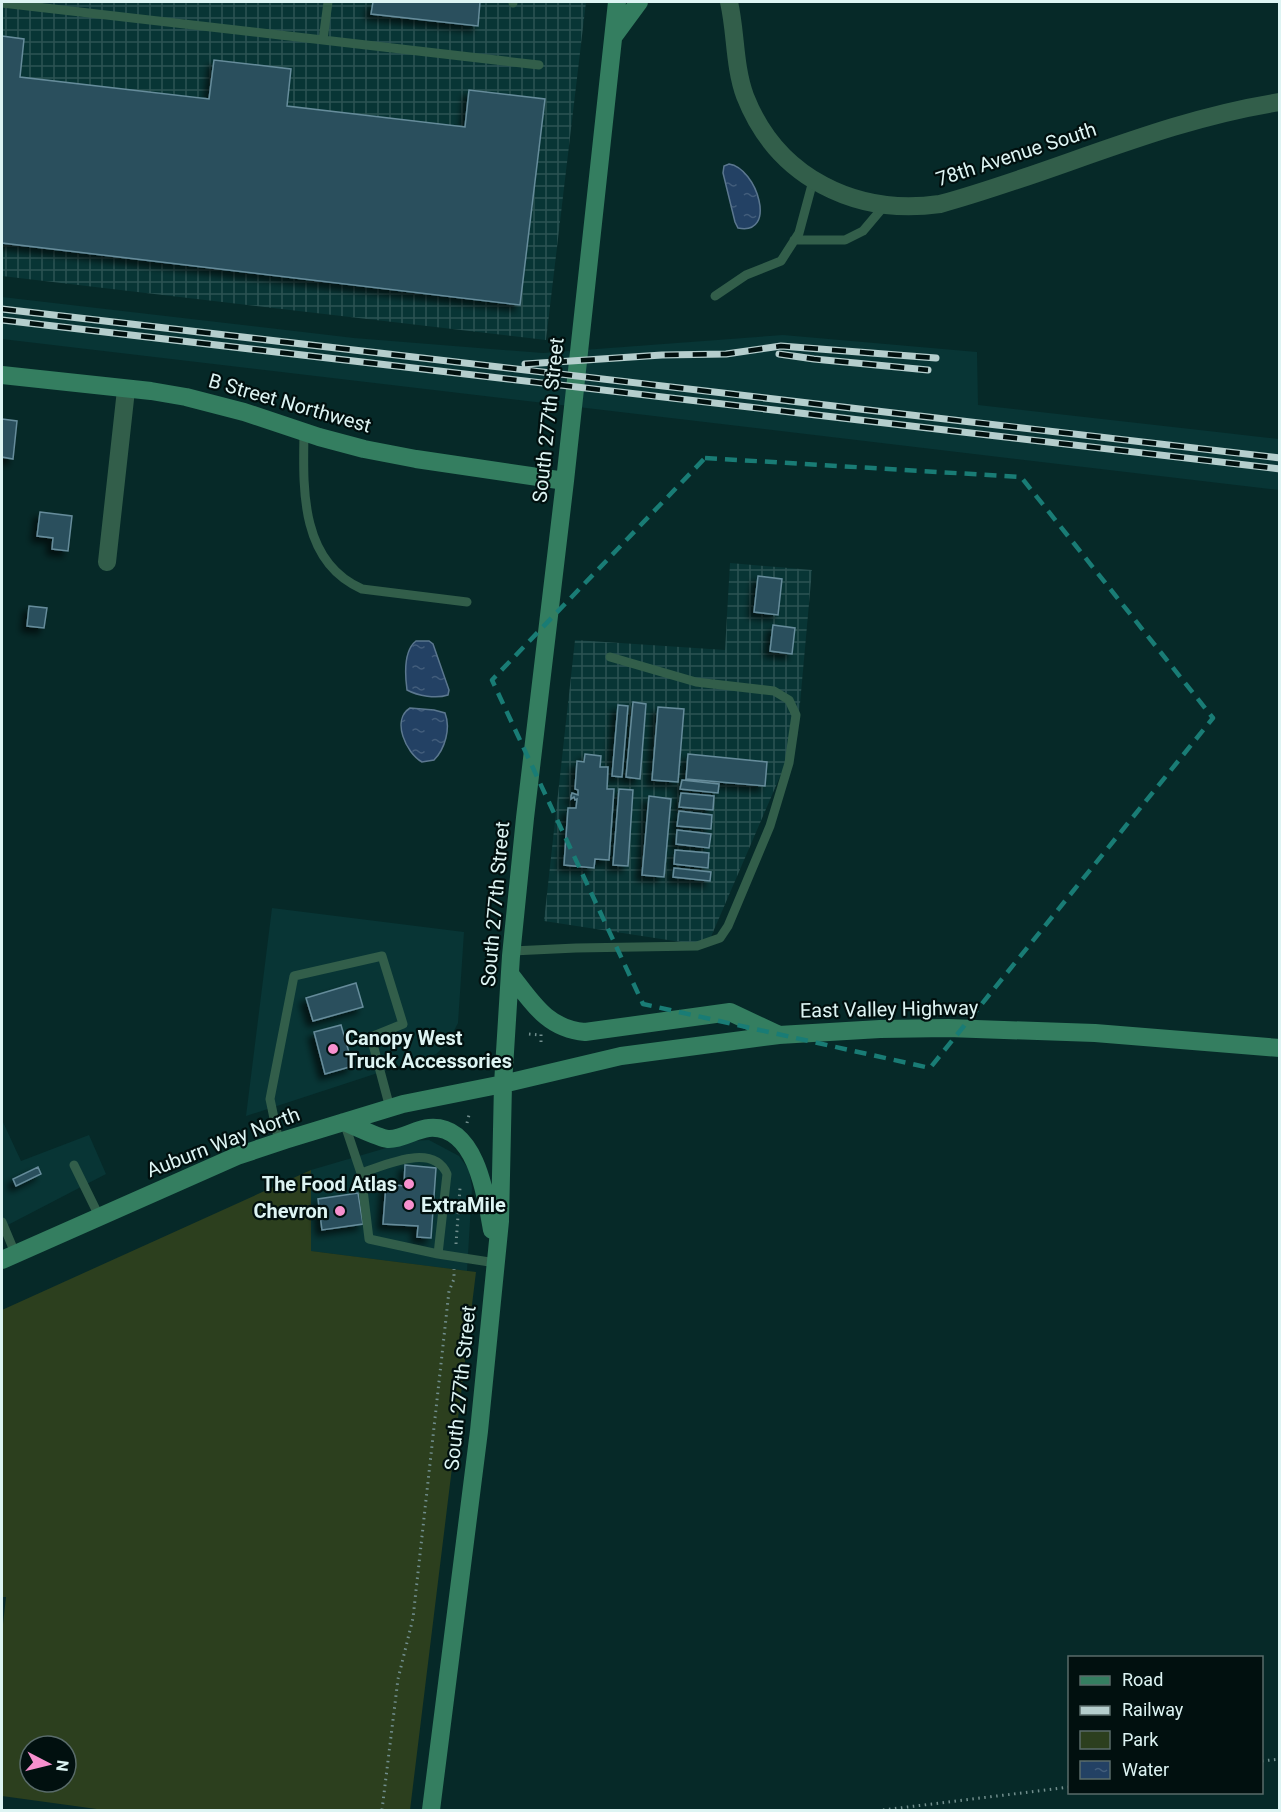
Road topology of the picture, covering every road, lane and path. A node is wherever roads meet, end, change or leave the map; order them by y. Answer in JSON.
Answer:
{"nodes":[{"id":1,"x":328,"y":2,"type":"edge"},
{"id":2,"x":616,"y":2,"type":"edge"},
{"id":3,"x":639,"y":2,"type":"edge"},
{"id":4,"x":729,"y":2,"type":"edge"},
{"id":5,"x":740,"y":2,"type":"edge"},
{"id":6,"x":2,"y":3,"type":"edge"},
{"id":7,"x":612,"y":37,"type":"junction"},
{"id":8,"x":323,"y":40,"type":"junction"},
{"id":9,"x":736,"y":52,"type":"junction"},
{"id":10,"x":539,"y":65,"type":"dead end"},
{"id":11,"x":1280,"y":102,"type":"edge"},
{"id":12,"x":813,"y":181,"type":"junction"},
{"id":13,"x":885,"y":205,"type":"junction"},
{"id":14,"x":794,"y":240,"type":"junction"},
{"id":15,"x":715,"y":296,"type":"dead end"},
{"id":16,"x":2,"y":375,"type":"edge"},
{"id":17,"x":126,"y":390,"type":"junction"},
{"id":18,"x":304,"y":432,"type":"junction"},
{"id":19,"x":565,"y":481,"type":"junction"},
{"id":20,"x":107,"y":562,"type":"dead end"},
{"id":21,"x":467,"y":602,"type":"dead end"},
{"id":22,"x":610,"y":657,"type":"dead end"},
{"id":23,"x":512,"y":951,"type":"junction"},
{"id":24,"x":510,"y":974,"type":"junction"},
{"id":25,"x":529,"y":1034,"type":"dead end"},
{"id":26,"x":779,"y":1035,"type":"junction"},
{"id":27,"x":541,"y":1042,"type":"dead end"},
{"id":28,"x":1280,"y":1048,"type":"edge"},
{"id":29,"x":503,"y":1084,"type":"junction"},
{"id":30,"x":390,"y":1108,"type":"junction"},
{"id":31,"x":344,"y":1122,"type":"junction"},
{"id":32,"x":279,"y":1142,"type":"junction"},
{"id":33,"x":74,"y":1165,"type":"dead end"},
{"id":34,"x":361,"y":1173,"type":"junction"},
{"id":35,"x":461,"y":1181,"type":"dead end"},
{"id":36,"x":99,"y":1216,"type":"junction"},
{"id":37,"x":2,"y":1222,"type":"edge"},
{"id":38,"x":438,"y":1254,"type":"junction"},
{"id":39,"x":8,"y":1256,"type":"edge"},
{"id":40,"x":455,"y":1256,"type":"junction"},
{"id":41,"x":496,"y":1258,"type":"junction"},
{"id":42,"x":1280,"y":1759,"type":"edge"},
{"id":43,"x":1263,"y":1761,"type":"edge"},
{"id":44,"x":1068,"y":1786,"type":"edge"},
{"id":45,"x":382,"y":1810,"type":"edge"},
{"id":46,"x":431,"y":1810,"type":"edge"},
{"id":47,"x":883,"y":1810,"type":"edge"}],
"edges":[{"from":1,"to":8,"type":"lane"},
{"from":2,"to":7,"type":"main road","name":"South 277th Street"},
{"from":3,"to":7,"type":"main road"},
{"from":4,"to":9,"type":"street","name":"78th Avenue South"},
{"from":5,"to":9,"type":"street","name":"78th Avenue South"},
{"from":6,"to":8,"type":"lane"},
{"from":7,"to":19,"type":"main road","name":"South 277th Street"},
{"from":8,"to":10,"type":"lane"},
{"from":9,"to":12,"type":"street","name":"78th Avenue South"},
{"from":11,"to":13,"type":"street","name":"78th Avenue South"},
{"from":12,"to":13,"type":"street","name":"78th Avenue South"},
{"from":12,"to":14,"type":"lane"},
{"from":13,"to":14,"type":"lane"},
{"from":14,"to":15,"type":"lane"},
{"from":16,"to":17,"type":"main road","name":"B Street Northwest"},
{"from":17,"to":18,"type":"main road","name":"B Street Northwest"},
{"from":17,"to":20,"type":"street"},
{"from":18,"to":19,"type":"main road","name":"B Street Northwest"},
{"from":18,"to":21,"type":"lane"},
{"from":19,"to":23,"type":"main road","name":"South 277th Street"},
{"from":22,"to":23,"type":"lane"},
{"from":23,"to":24,"type":"main road","name":"South 277th Street"},
{"from":24,"to":26,"type":"main road"},
{"from":24,"to":29,"type":"main road","name":"South 277th Street"},
{"from":25,"to":27,"type":"path"},
{"from":26,"to":28,"type":"main road","name":"East Valley Highway"},
{"from":26,"to":29,"type":"main road","name":"East Valley Highway"},
{"from":29,"to":30,"type":"main road","name":"Auburn Way North"},
{"from":29,"to":41,"type":"main road","name":"South 277th Street"},
{"from":30,"to":31,"type":"main road","name":"Auburn Way North"},
{"from":30,"to":32,"type":"lane"},
{"from":31,"to":32,"type":"main road","name":"Auburn Way North"},
{"from":31,"to":34,"type":"lane"},
{"from":31,"to":41,"type":"main road"},
{"from":32,"to":36,"type":"main road","name":"Auburn Way North"},
{"from":33,"to":36,"type":"lane"},
{"from":34,"to":38,"type":"lane"},
{"from":34,"to":38,"type":"lane"},
{"from":35,"to":40,"type":"path"},
{"from":36,"to":39,"type":"main road","name":"Auburn Way North"},
{"from":37,"to":39,"type":"lane"},
{"from":38,"to":40,"type":"lane"},
{"from":40,"to":41,"type":"lane"},
{"from":40,"to":45,"type":"path"},
{"from":41,"to":46,"type":"main road","name":"South 277th Street"},
{"from":42,"to":43,"type":"path"},
{"from":44,"to":47,"type":"path"}]}
